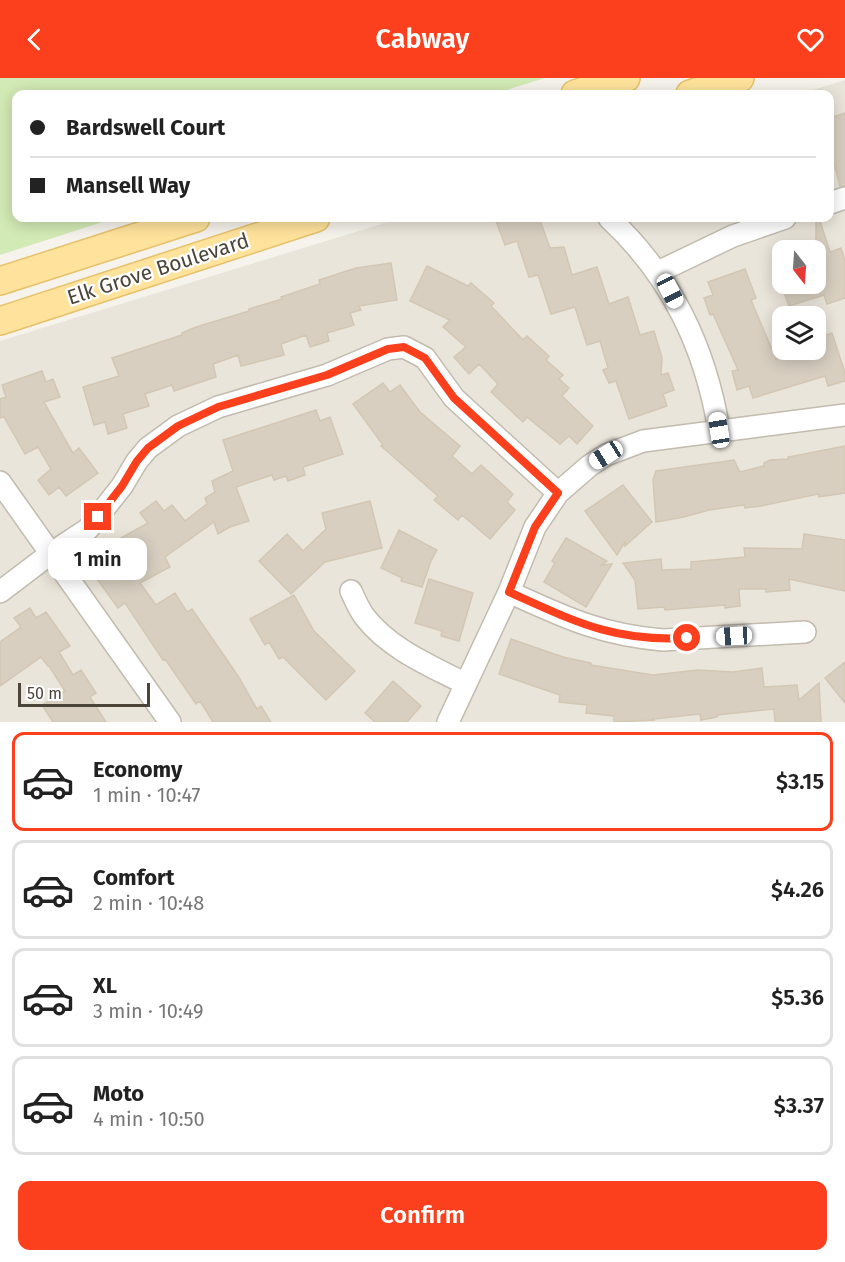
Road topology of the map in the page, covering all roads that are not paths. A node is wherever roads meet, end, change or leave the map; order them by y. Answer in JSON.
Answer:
{"nodes":[{"id":1,"x":626,"y":78,"type":"edge"},
{"id":2,"x":740,"y":78,"type":"edge"},
{"id":3,"x":588,"y":90,"type":"edge"},
{"id":4,"x":702,"y":90,"type":"edge"},
{"id":5,"x":184,"y":222,"type":"edge"},
{"id":6,"x":304,"y":222,"type":"edge"},
{"id":7,"x":613,"y":222,"type":"edge"},
{"id":8,"x":773,"y":222,"type":"edge"},
{"id":9,"x":658,"y":272,"type":"junction"},
{"id":10,"x":0,"y":281,"type":"edge"},
{"id":11,"x":0,"y":321,"type":"edge"},
{"id":12,"x":845,"y":415,"type":"edge"},
{"id":13,"x":719,"y":430,"type":"junction"},
{"id":14,"x":0,"y":482,"type":"edge"},
{"id":15,"x":558,"y":493,"type":"junction"},
{"id":16,"x":50,"y":554,"type":"junction"},
{"id":17,"x":351,"y":591,"type":"dead end"},
{"id":18,"x":0,"y":592,"type":"edge"},
{"id":19,"x":509,"y":592,"type":"junction"},
{"id":20,"x":805,"y":632,"type":"dead end"},
{"id":21,"x":466,"y":684,"type":"junction"},
{"id":22,"x":170,"y":722,"type":"edge"},
{"id":23,"x":448,"y":722,"type":"edge"}],
"edges":[{"from":1,"to":3,"type":"main road"},
{"from":2,"to":4,"type":"main road"},
{"from":5,"to":10,"type":"main road","name":"Elk Grove Boulevard"},
{"from":6,"to":11,"type":"main road","name":"Elk Grove Boulevard"},
{"from":7,"to":9,"type":"street"},
{"from":8,"to":9,"type":"street"},
{"from":9,"to":13,"type":"street"},
{"from":12,"to":13,"type":"street"},
{"from":13,"to":15,"type":"street"},
{"from":14,"to":16,"type":"street"},
{"from":15,"to":16,"type":"street"},
{"from":15,"to":19,"type":"street"},
{"from":16,"to":18,"type":"street"},
{"from":16,"to":22,"type":"street"},
{"from":17,"to":21,"type":"street"},
{"from":19,"to":20,"type":"street"},
{"from":19,"to":21,"type":"street"},
{"from":21,"to":23,"type":"street"}]}
